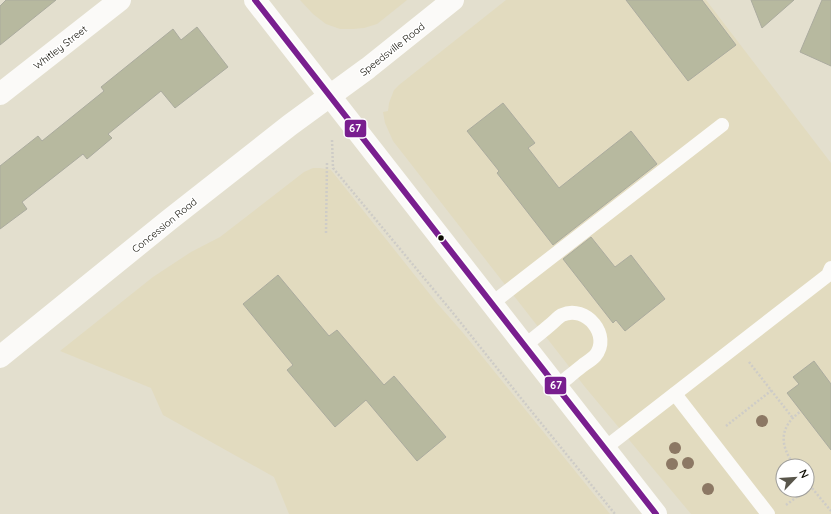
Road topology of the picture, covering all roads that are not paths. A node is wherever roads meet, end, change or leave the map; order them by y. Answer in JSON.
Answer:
{"nodes":[{"id":1,"x":120,"y":0,"type":"edge"},
{"id":2,"x":255,"y":0,"type":"edge"},
{"id":3,"x":454,"y":0,"type":"edge"},
{"id":4,"x":0,"y":94,"type":"edge"},
{"id":5,"x":329,"y":96,"type":"junction"},
{"id":6,"x":722,"y":125,"type":"dead end"},
{"id":7,"x":831,"y":268,"type":"edge"},
{"id":8,"x":491,"y":304,"type":"junction"},
{"id":9,"x":524,"y":346,"type":"junction"},
{"id":10,"x":0,"y":357,"type":"edge"},
{"id":11,"x":556,"y":387,"type":"junction"},
{"id":12,"x":675,"y":394,"type":"junction"},
{"id":13,"x":605,"y":448,"type":"junction"},
{"id":14,"x":774,"y":512,"type":"edge"},
{"id":15,"x":656,"y":514,"type":"edge"}],
"edges":[{"from":1,"to":4,"type":"main road","name":"Whitley Street"},
{"from":2,"to":5,"type":"main road"},
{"from":3,"to":5,"type":"main road","name":"Speedsville Road"},
{"from":5,"to":8,"type":"main road"},
{"from":5,"to":10,"type":"main road","name":"Concession Road"},
{"from":6,"to":8,"type":"lane"},
{"from":7,"to":12,"type":"lane"},
{"from":8,"to":9,"type":"main road"},
{"from":9,"to":11,"type":"main road"},
{"from":9,"to":11,"type":"lane"},
{"from":11,"to":13,"type":"main road"},
{"from":12,"to":13,"type":"lane"},
{"from":12,"to":14,"type":"lane"},
{"from":13,"to":15,"type":"main road"}]}
